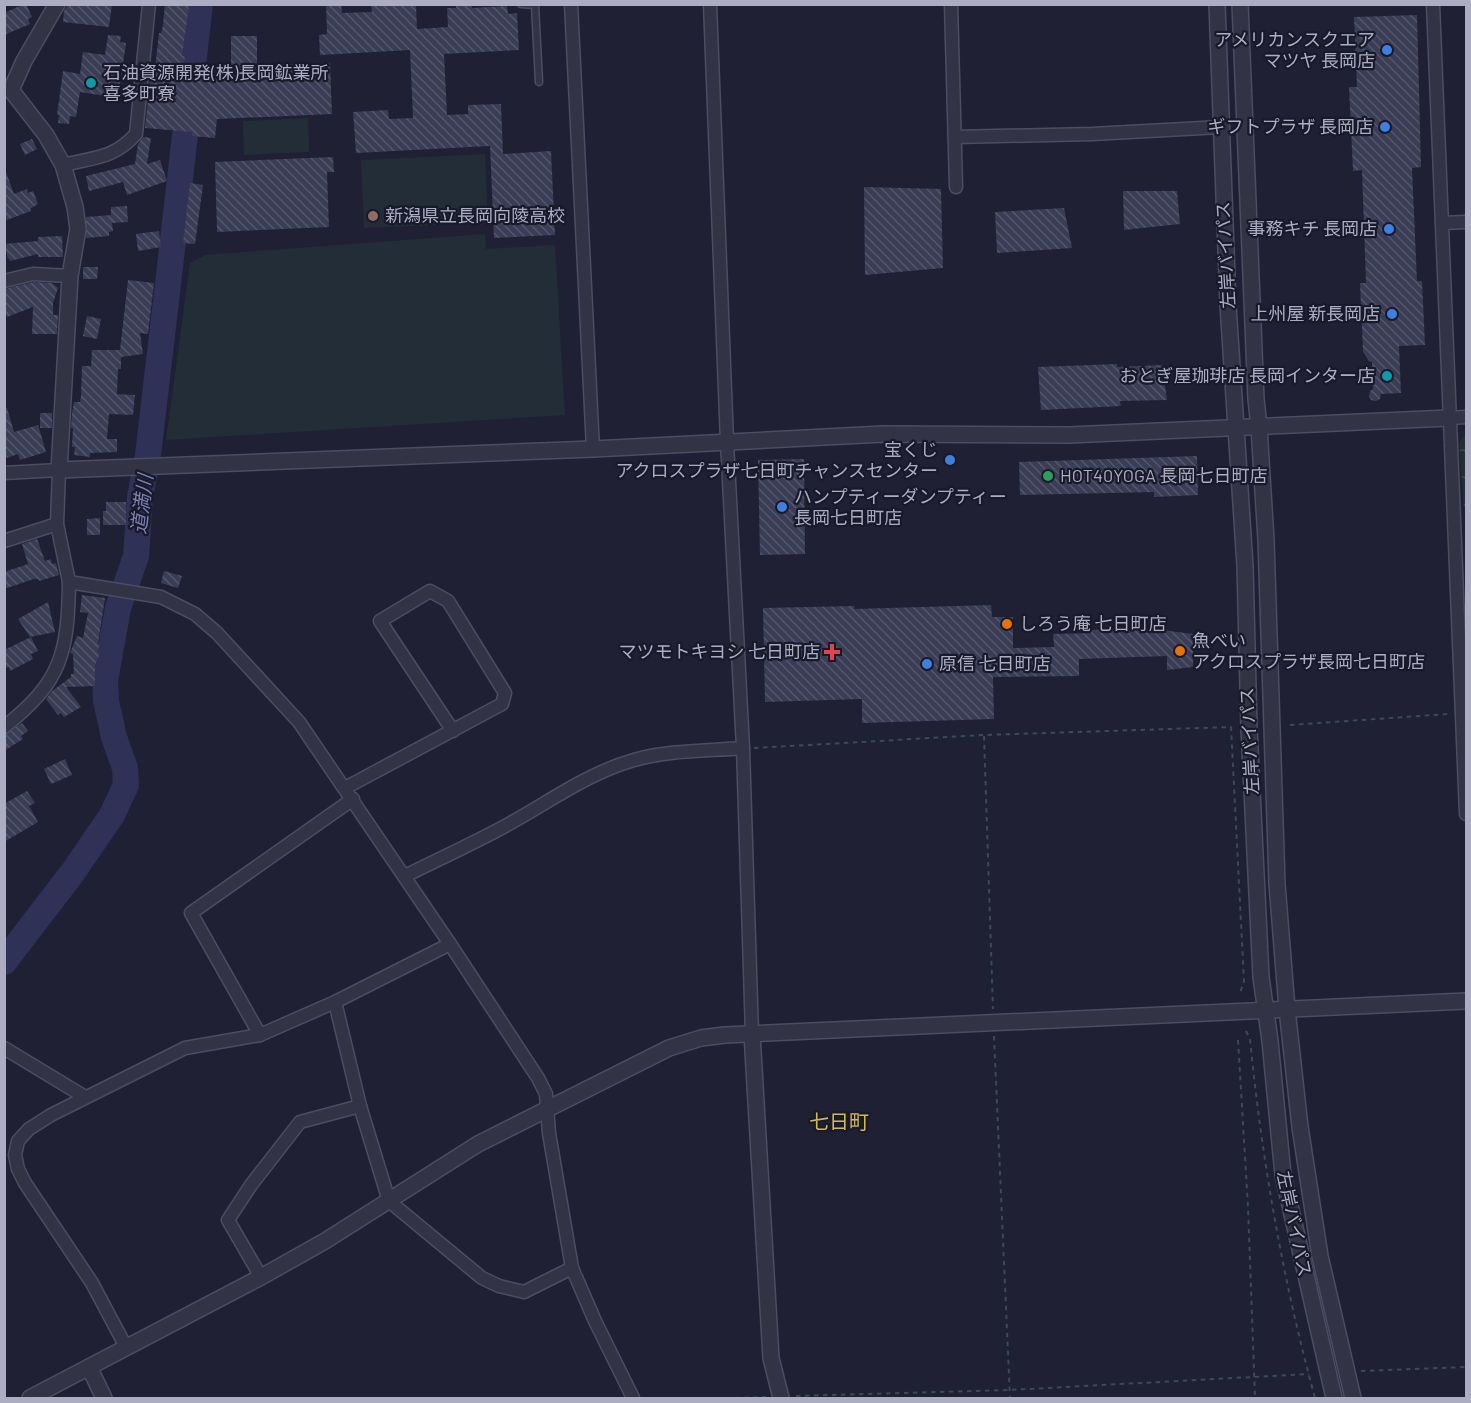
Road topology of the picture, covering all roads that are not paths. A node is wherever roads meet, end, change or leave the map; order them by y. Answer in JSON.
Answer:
{"nodes":[{"id":1,"x":57,"y":4,"type":"edge"},
{"id":2,"x":149,"y":4,"type":"edge"},
{"id":3,"x":521,"y":4,"type":"edge"},
{"id":4,"x":571,"y":4,"type":"edge"},
{"id":5,"x":710,"y":4,"type":"edge"},
{"id":6,"x":951,"y":4,"type":"edge"},
{"id":7,"x":1217,"y":4,"type":"edge"},
{"id":8,"x":1240,"y":4,"type":"edge"},
{"id":9,"x":1433,"y":4,"type":"edge"},
{"id":10,"x":539,"y":82,"type":"dead end"},
{"id":11,"x":8,"y":95,"type":"edge"},
{"id":12,"x":1221,"y":127,"type":"junction"},
{"id":13,"x":955,"y":137,"type":"junction"},
{"id":14,"x":63,"y":165,"type":"junction"},
{"id":15,"x":956,"y":187,"type":"dead end"},
{"id":16,"x":1467,"y":222,"type":"edge"},
{"id":17,"x":1442,"y":223,"type":"junction"},
{"id":18,"x":70,"y":276,"type":"junction"},
{"id":19,"x":4,"y":280,"type":"edge"},
{"id":20,"x":1467,"y":417,"type":"edge"},
{"id":21,"x":1449,"y":418,"type":"junction"},
{"id":22,"x":1237,"y":427,"type":"junction"},
{"id":23,"x":1259,"y":427,"type":"junction"},
{"id":24,"x":727,"y":442,"type":"junction"},
{"id":25,"x":593,"y":449,"type":"junction"},
{"id":26,"x":59,"y":470,"type":"junction"},
{"id":27,"x":4,"y":473,"type":"edge"},
{"id":28,"x":57,"y":524,"type":"junction"},
{"id":29,"x":4,"y":541,"type":"edge"},
{"id":30,"x":69,"y":582,"type":"junction"},
{"id":31,"x":1465,"y":714,"type":"edge"},
{"id":32,"x":4,"y":727,"type":"edge"},
{"id":33,"x":453,"y":731,"type":"junction"},
{"id":34,"x":743,"y":748,"type":"junction"},
{"id":35,"x":345,"y":788,"type":"junction"},
{"id":36,"x":353,"y":799,"type":"junction"},
{"id":37,"x":1467,"y":814,"type":"edge"},
{"id":38,"x":405,"y":876,"type":"junction"},
{"id":39,"x":450,"y":944,"type":"junction"},
{"id":40,"x":1467,"y":1001,"type":"edge"},
{"id":41,"x":335,"y":1002,"type":"junction"},
{"id":42,"x":1287,"y":1009,"type":"junction"},
{"id":43,"x":1266,"y":1011,"type":"junction"},
{"id":44,"x":752,"y":1034,"type":"junction"},
{"id":45,"x":260,"y":1035,"type":"junction"},
{"id":46,"x":4,"y":1048,"type":"edge"},
{"id":47,"x":85,"y":1098,"type":"junction"},
{"id":48,"x":360,"y":1106,"type":"junction"},
{"id":49,"x":548,"y":1107,"type":"junction"},
{"id":50,"x":11,"y":1148,"type":"edge"},
{"id":51,"x":389,"y":1201,"type":"junction"},
{"id":52,"x":572,"y":1268,"type":"junction"},
{"id":53,"x":261,"y":1277,"type":"junction"},
{"id":54,"x":126,"y":1347,"type":"junction"},
{"id":55,"x":89,"y":1367,"type":"junction"},
{"id":56,"x":780,"y":1397,"type":"edge"},
{"id":57,"x":30,"y":1398,"type":"edge"},
{"id":58,"x":104,"y":1398,"type":"edge"},
{"id":59,"x":633,"y":1398,"type":"edge"},
{"id":60,"x":1334,"y":1398,"type":"edge"},
{"id":61,"x":1353,"y":1398,"type":"edge"}],
"edges":[{"from":1,"to":11,"type":"street"},
{"from":2,"to":14,"type":"street"},
{"from":3,"to":10,"type":"lane"},
{"from":4,"to":25,"type":"street"},
{"from":5,"to":24,"type":"street"},
{"from":6,"to":13,"type":"street"},
{"from":7,"to":12,"type":"street","name":"左岸バイパス"},
{"from":8,"to":23,"type":"street","name":"左岸バイパス"},
{"from":9,"to":17,"type":"street"},
{"from":11,"to":14,"type":"street"},
{"from":12,"to":13,"type":"street"},
{"from":12,"to":22,"type":"street","name":"左岸バイパス"},
{"from":13,"to":15,"type":"street"},
{"from":14,"to":18,"type":"street"},
{"from":16,"to":17,"type":"street"},
{"from":17,"to":21,"type":"street"},
{"from":18,"to":19,"type":"street"},
{"from":18,"to":26,"type":"street"},
{"from":20,"to":21,"type":"street"},
{"from":21,"to":23,"type":"street"},
{"from":21,"to":31,"type":"street"},
{"from":22,"to":23,"type":"street"},
{"from":22,"to":24,"type":"street"},
{"from":22,"to":43,"type":"street","name":"左岸バイパス"},
{"from":23,"to":42,"type":"street","name":"左岸バイパス"},
{"from":24,"to":25,"type":"street"},
{"from":24,"to":34,"type":"street"},
{"from":25,"to":26,"type":"street"},
{"from":26,"to":27,"type":"street"},
{"from":26,"to":28,"type":"street"},
{"from":28,"to":29,"type":"street"},
{"from":28,"to":30,"type":"street"},
{"from":30,"to":32,"type":"street"},
{"from":30,"to":35,"type":"street"},
{"from":31,"to":37,"type":"street"},
{"from":33,"to":33,"type":"street"},
{"from":33,"to":35,"type":"street"},
{"from":34,"to":38,"type":"street"},
{"from":34,"to":44,"type":"street"},
{"from":35,"to":36,"type":"street"},
{"from":36,"to":38,"type":"street"},
{"from":36,"to":45,"type":"street"},
{"from":38,"to":39,"type":"street"},
{"from":39,"to":41,"type":"street"},
{"from":39,"to":49,"type":"street"},
{"from":40,"to":42,"type":"street"},
{"from":41,"to":45,"type":"street"},
{"from":41,"to":48,"type":"street"},
{"from":42,"to":43,"type":"street"},
{"from":42,"to":61,"type":"street","name":"左岸バイパス"},
{"from":43,"to":44,"type":"street"},
{"from":43,"to":60,"type":"street","name":"左岸バイパス"},
{"from":44,"to":49,"type":"street"},
{"from":44,"to":56,"type":"street"},
{"from":45,"to":47,"type":"street"},
{"from":46,"to":47,"type":"street"},
{"from":47,"to":50,"type":"street"},
{"from":48,"to":51,"type":"street"},
{"from":48,"to":53,"type":"street"},
{"from":49,"to":51,"type":"street"},
{"from":49,"to":52,"type":"street"},
{"from":50,"to":54,"type":"street"},
{"from":51,"to":52,"type":"street"},
{"from":51,"to":53,"type":"street"},
{"from":52,"to":59,"type":"street"},
{"from":53,"to":54,"type":"street"},
{"from":54,"to":55,"type":"street"},
{"from":55,"to":57,"type":"street"},
{"from":55,"to":58,"type":"street"}]}
